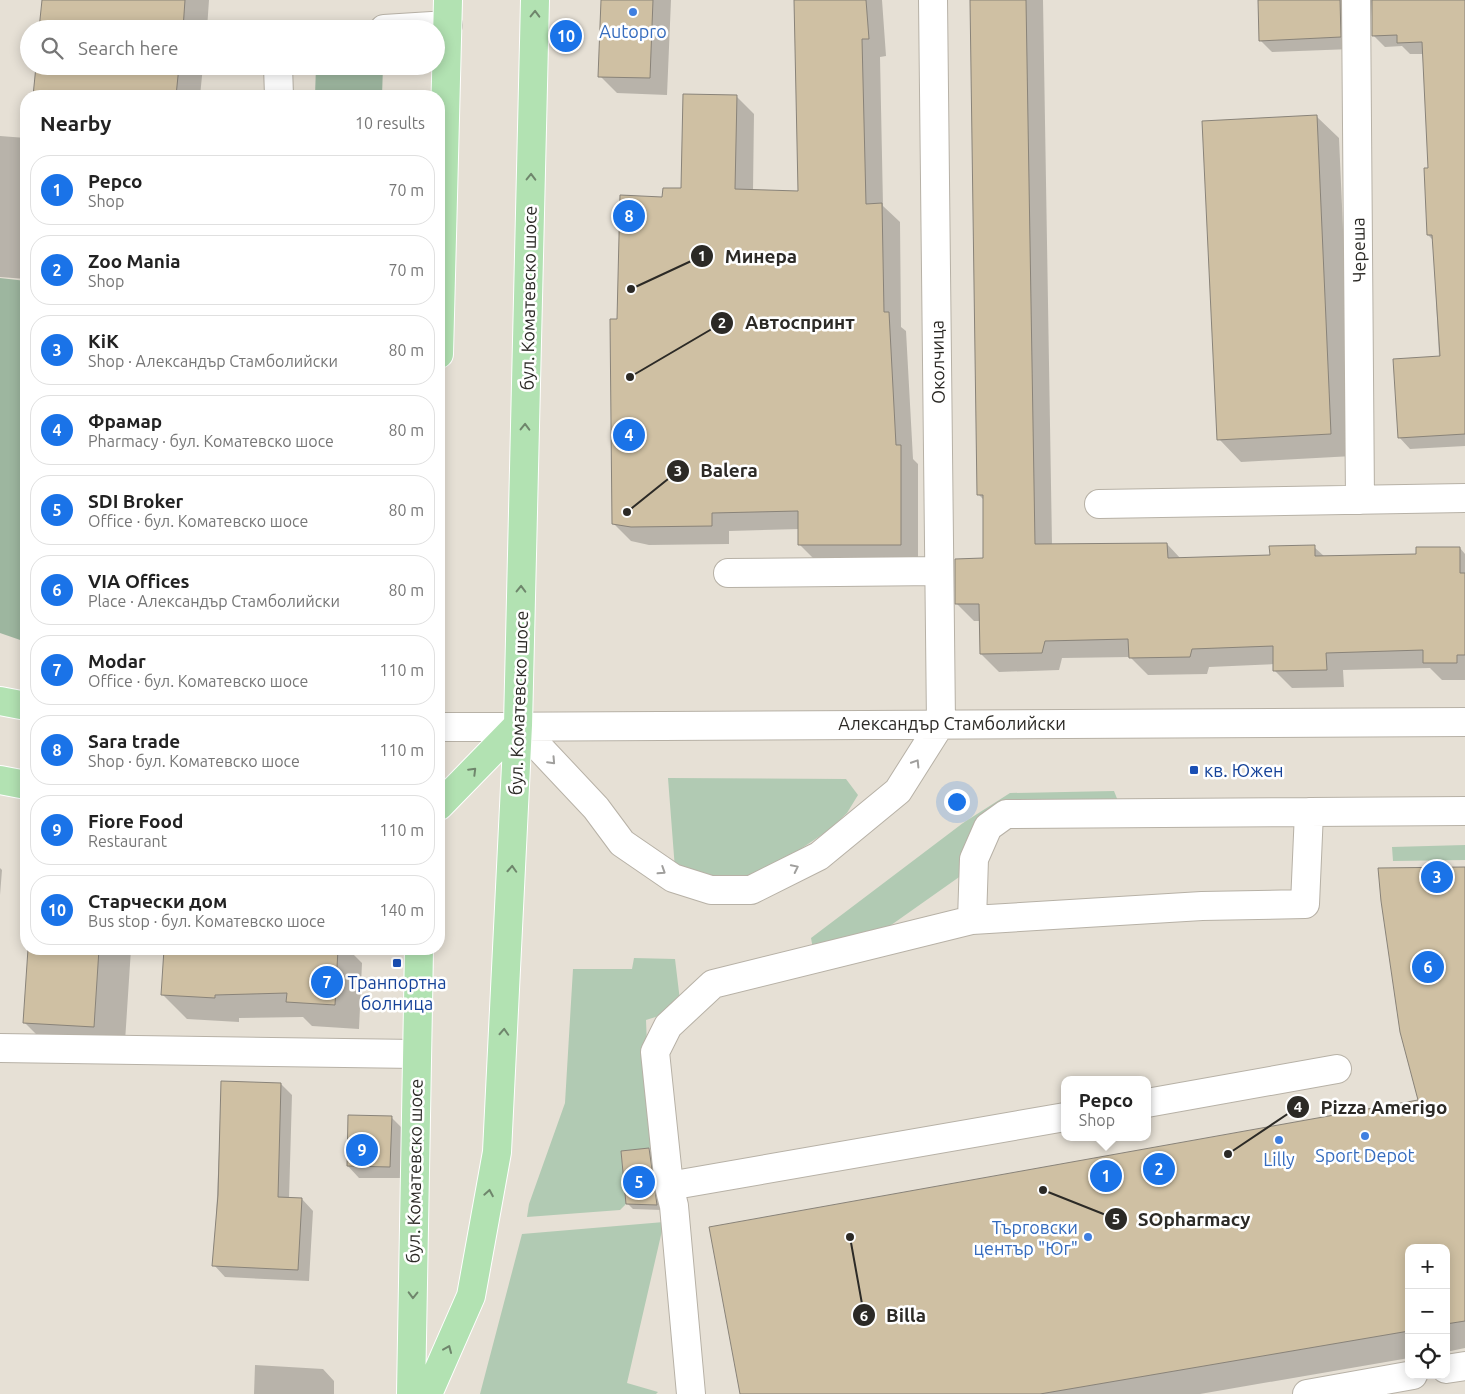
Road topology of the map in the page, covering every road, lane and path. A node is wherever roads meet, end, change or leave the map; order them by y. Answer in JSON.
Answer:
{"nodes":[{"id":1,"x":535,"y":0,"type":"edge"},
{"id":2,"x":933,"y":0,"type":"edge"},
{"id":3,"x":1356,"y":0,"type":"edge"},
{"id":4,"x":448,"y":12,"type":"edge"},
{"id":5,"x":418,"y":20,"type":"edge"},
{"id":6,"x":278,"y":75,"type":"edge"},
{"id":7,"x":279,"y":90,"type":"edge"},
{"id":8,"x":445,"y":126,"type":"edge"},
{"id":9,"x":1465,"y":498,"type":"edge"},
{"id":10,"x":1360,"y":500,"type":"junction"},
{"id":11,"x":1099,"y":504,"type":"dead end"},
{"id":12,"x":939,"y":570,"type":"junction"},
{"id":13,"x":728,"y":573,"type":"dead end"},
{"id":14,"x":0,"y":701,"type":"edge"},
{"id":15,"x":20,"y":705,"type":"edge"},
{"id":16,"x":1465,"y":722,"type":"edge"},
{"id":17,"x":941,"y":723,"type":"junction"},
{"id":18,"x":518,"y":725,"type":"junction"},
{"id":19,"x":445,"y":727,"type":"edge"},
{"id":20,"x":0,"y":780,"type":"edge"},
{"id":21,"x":20,"y":784,"type":"edge"},
{"id":22,"x":445,"y":800,"type":"edge"},
{"id":23,"x":1465,"y":810,"type":"edge"},
{"id":24,"x":1309,"y":812,"type":"junction"},
{"id":25,"x":972,"y":920,"type":"junction"},
{"id":26,"x":419,"y":955,"type":"edge"},
{"id":27,"x":0,"y":1048,"type":"edge"},
{"id":28,"x":416,"y":1054,"type":"junction"},
{"id":29,"x":1337,"y":1069,"type":"dead end"},
{"id":30,"x":1151,"y":1101,"type":"edge"},
{"id":31,"x":1061,"y":1118,"type":"edge"},
{"id":32,"x":669,"y":1186,"type":"junction"},
{"id":33,"x":1465,"y":1366,"type":"edge"},
{"id":34,"x":1450,"y":1368,"type":"edge"},
{"id":35,"x":1405,"y":1376,"type":"edge"},
{"id":36,"x":411,"y":1394,"type":"edge"},
{"id":37,"x":428,"y":1394,"type":"edge"},
{"id":38,"x":692,"y":1394,"type":"edge"},
{"id":39,"x":1307,"y":1394,"type":"edge"}],
"edges":[{"from":18,"to":1,"type":"main road","name":"бул. Коматевско шосе","one_way":true},
{"from":2,"to":12,"type":"street","name":"Околчица"},
{"from":3,"to":10,"type":"street","name":"Череша"},
{"from":4,"to":5,"type":"street"},
{"from":4,"to":8,"type":"main road"},
{"from":6,"to":7,"type":"street"},
{"from":9,"to":10,"type":"street"},
{"from":10,"to":11,"type":"street"},
{"from":12,"to":13,"type":"street"},
{"from":12,"to":17,"type":"street","name":"Околчица"},
{"from":14,"to":15,"type":"main road"},
{"from":16,"to":17,"type":"street","name":"Александър Стамболийски"},
{"from":17,"to":18,"type":"street","name":"Александър Стамболийски"},
{"from":18,"to":17,"type":"street","one_way":true},
{"from":18,"to":19,"type":"street","name":"Александър Стамболийски"},
{"from":22,"to":18,"type":"main road","one_way":true},
{"from":37,"to":18,"type":"main road","name":"бул. Коматевско шосе","one_way":true},
{"from":20,"to":21,"type":"main road"},
{"from":23,"to":24,"type":"street"},
{"from":24,"to":25,"type":"street"},
{"from":24,"to":25,"type":"street"},
{"from":25,"to":32,"type":"street"},
{"from":26,"to":28,"type":"main road","name":"бул. Коматевско шосе"},
{"from":27,"to":28,"type":"street"},
{"from":28,"to":36,"type":"main road","name":"бул. Коматевско шосе","one_way":true},
{"from":29,"to":30,"type":"street"},
{"from":31,"to":32,"type":"street"},
{"from":32,"to":38,"type":"street"},
{"from":33,"to":34,"type":"street"},
{"from":35,"to":39,"type":"street"}]}
